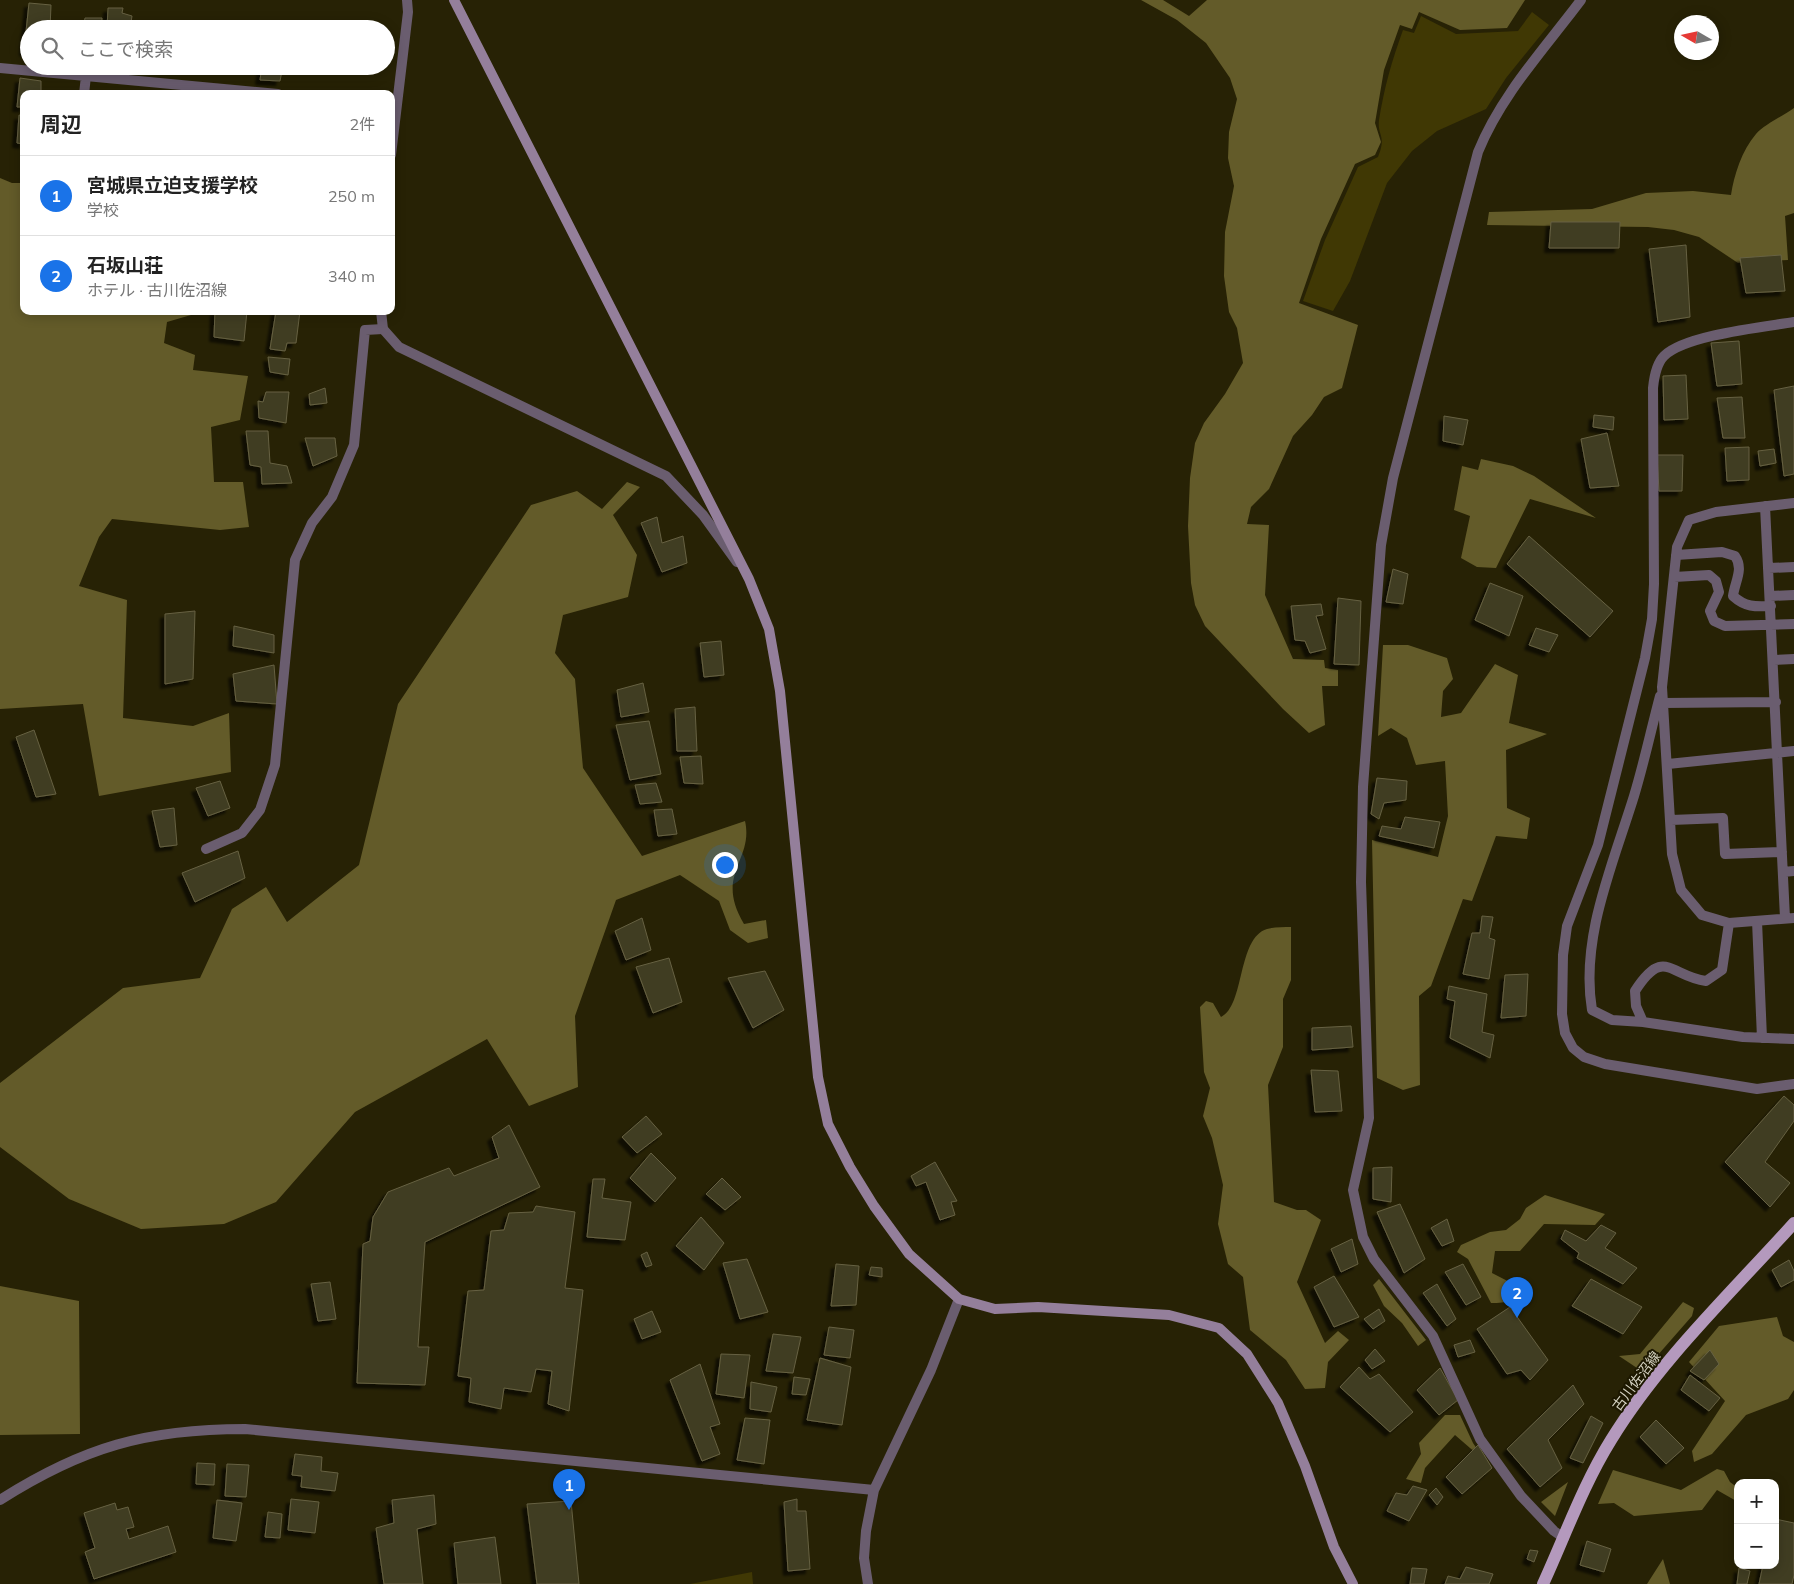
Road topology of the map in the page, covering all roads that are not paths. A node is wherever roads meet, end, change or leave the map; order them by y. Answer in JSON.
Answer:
{"nodes":[{"id":1,"x":407,"y":0,"type":"edge"},
{"id":2,"x":454,"y":0,"type":"edge"},
{"id":3,"x":1581,"y":0,"type":"edge"},
{"id":4,"x":0,"y":68,"type":"edge"},
{"id":5,"x":20,"y":70,"type":"edge"},
{"id":6,"x":75,"y":75,"type":"edge"},
{"id":7,"x":86,"y":76,"type":"junction"},
{"id":8,"x":84,"y":90,"type":"edge"},
{"id":9,"x":235,"y":90,"type":"edge"},
{"id":10,"x":395,"y":121,"type":"edge"},
{"id":11,"x":381,"y":315,"type":"edge"},
{"id":12,"x":1794,"y":322,"type":"edge"},
{"id":13,"x":383,"y":329,"type":"junction"},
{"id":14,"x":1794,"y":503,"type":"edge"},
{"id":15,"x":1765,"y":506,"type":"junction"},
{"id":16,"x":1676,"y":555,"type":"junction"},
{"id":17,"x":1794,"y":567,"type":"edge"},
{"id":18,"x":1769,"y":568,"type":"junction"},
{"id":19,"x":1674,"y":577,"type":"junction"},
{"id":20,"x":749,"y":579,"type":"junction"},
{"id":21,"x":1794,"y":595,"type":"edge"},
{"id":22,"x":1770,"y":601,"type":"junction"},
{"id":23,"x":1772,"y":624,"type":"junction"},
{"id":24,"x":1794,"y":624,"type":"edge"},
{"id":25,"x":1794,"y":659,"type":"edge"},
{"id":26,"x":1774,"y":660,"type":"junction"},
{"id":27,"x":1662,"y":686,"type":"junction"},
{"id":28,"x":1776,"y":702,"type":"junction"},
{"id":29,"x":1663,"y":703,"type":"junction"},
{"id":30,"x":1794,"y":751,"type":"edge"},
{"id":31,"x":1778,"y":753,"type":"junction"},
{"id":32,"x":1668,"y":764,"type":"junction"},
{"id":33,"x":1671,"y":820,"type":"junction"},
{"id":34,"x":206,"y":849,"type":"dead end"},
{"id":35,"x":1782,"y":852,"type":"junction"},
{"id":36,"x":1794,"y":871,"type":"edge"},
{"id":37,"x":1783,"y":872,"type":"junction"},
{"id":38,"x":1790,"y":918,"type":"edge"},
{"id":39,"x":1757,"y":920,"type":"junction"},
{"id":40,"x":1729,"y":923,"type":"junction"},
{"id":41,"x":1643,"y":1022,"type":"junction"},
{"id":42,"x":1762,"y":1038,"type":"junction"},
{"id":43,"x":1794,"y":1039,"type":"edge"},
{"id":44,"x":1794,"y":1084,"type":"edge"},
{"id":45,"x":1794,"y":1224,"type":"edge"},
{"id":46,"x":959,"y":1298,"type":"junction"},
{"id":47,"x":874,"y":1490,"type":"junction"},
{"id":48,"x":0,"y":1500,"type":"edge"},
{"id":49,"x":1564,"y":1538,"type":"junction"},
{"id":50,"x":868,"y":1584,"type":"edge"},
{"id":51,"x":1353,"y":1584,"type":"edge"},
{"id":52,"x":1543,"y":1584,"type":"edge"}],
"edges":[{"from":1,"to":10,"type":"street"},
{"from":2,"to":20,"type":"street"},
{"from":3,"to":49,"type":"street"},
{"from":4,"to":5,"type":"street"},
{"from":6,"to":7,"type":"street"},
{"from":7,"to":8,"type":"street"},
{"from":7,"to":9,"type":"street"},
{"from":11,"to":13,"type":"street"},
{"from":12,"to":44,"type":"street"},
{"from":13,"to":20,"type":"street"},
{"from":13,"to":34,"type":"street"},
{"from":14,"to":15,"type":"street"},
{"from":15,"to":16,"type":"street"},
{"from":15,"to":18,"type":"street"},
{"from":16,"to":19,"type":"street"},
{"from":16,"to":22,"type":"street"},
{"from":17,"to":18,"type":"street"},
{"from":18,"to":22,"type":"street"},
{"from":19,"to":23,"type":"street"},
{"from":19,"to":27,"type":"street"},
{"from":20,"to":46,"type":"street"},
{"from":21,"to":22,"type":"street"},
{"from":22,"to":23,"type":"street"},
{"from":23,"to":24,"type":"street"},
{"from":23,"to":26,"type":"street"},
{"from":25,"to":26,"type":"street"},
{"from":26,"to":28,"type":"street"},
{"from":27,"to":29,"type":"street"},
{"from":27,"to":41,"type":"street"},
{"from":28,"to":29,"type":"street"},
{"from":28,"to":31,"type":"street"},
{"from":29,"to":32,"type":"street"},
{"from":30,"to":31,"type":"street"},
{"from":31,"to":32,"type":"street"},
{"from":31,"to":35,"type":"street"},
{"from":32,"to":33,"type":"street"},
{"from":33,"to":35,"type":"street"},
{"from":33,"to":40,"type":"street"},
{"from":35,"to":37,"type":"street"},
{"from":36,"to":37,"type":"street"},
{"from":37,"to":38,"type":"street"},
{"from":38,"to":39,"type":"street"},
{"from":39,"to":40,"type":"street"},
{"from":39,"to":42,"type":"street"},
{"from":40,"to":41,"type":"street"},
{"from":41,"to":42,"type":"street"},
{"from":42,"to":43,"type":"street"},
{"from":45,"to":49,"type":"main road","name":"古川佐沼線"},
{"from":46,"to":47,"type":"street"},
{"from":46,"to":51,"type":"street"},
{"from":47,"to":48,"type":"street"},
{"from":47,"to":50,"type":"street"},
{"from":49,"to":52,"type":"main road","name":"古川佐沼線"}]}
